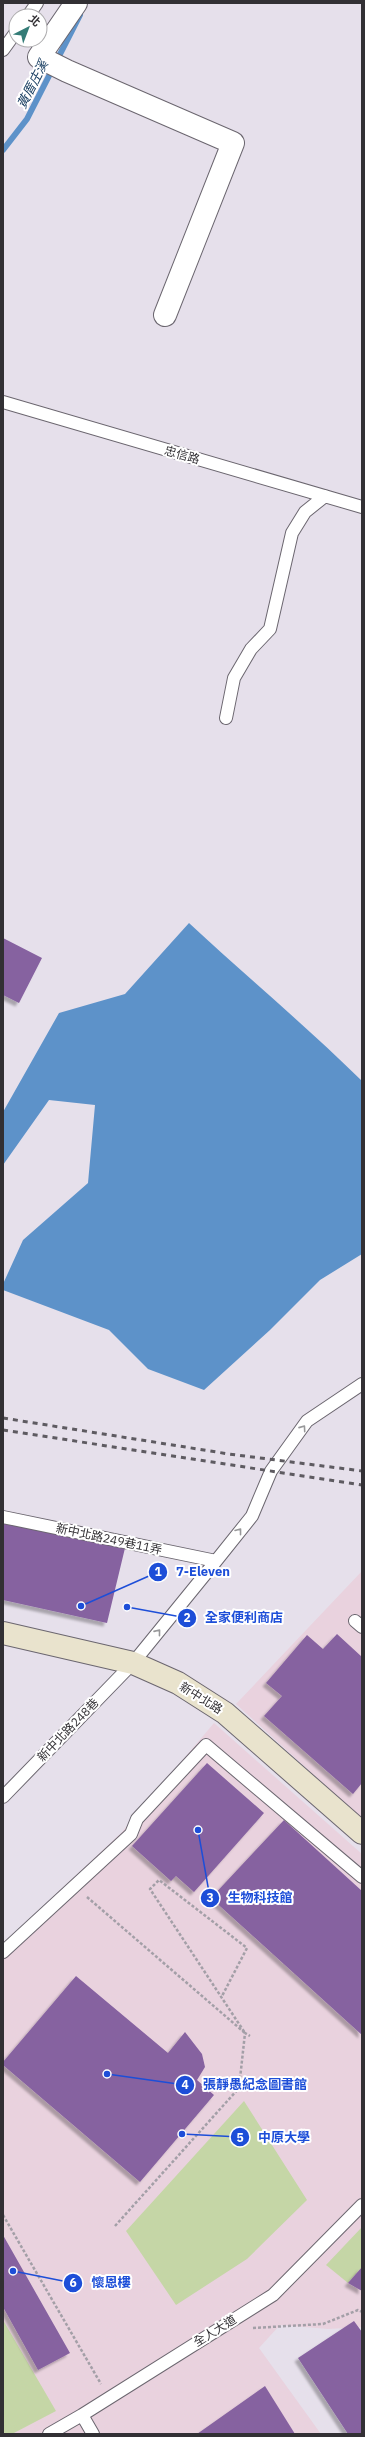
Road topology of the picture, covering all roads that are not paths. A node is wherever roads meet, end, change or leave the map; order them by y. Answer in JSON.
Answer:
{"nodes":[{"id":1,"x":76,"y":3,"type":"edge"},
{"id":2,"x":164,"y":315,"type":"dead end"},
{"id":3,"x":3,"y":402,"type":"edge"},
{"id":4,"x":324,"y":496,"type":"junction"},
{"id":5,"x":362,"y":507,"type":"edge"},
{"id":6,"x":226,"y":718,"type":"dead end"},
{"id":7,"x":362,"y":1384,"type":"edge"},
{"id":8,"x":3,"y":1517,"type":"edge"},
{"id":9,"x":216,"y":1561,"type":"junction"},
{"id":10,"x":3,"y":1633,"type":"edge"},
{"id":11,"x":133,"y":1663,"type":"junction"},
{"id":12,"x":3,"y":1797,"type":"edge"},
{"id":13,"x":362,"y":1833,"type":"edge"},
{"id":14,"x":362,"y":1876,"type":"edge"},
{"id":15,"x":3,"y":1952,"type":"edge"},
{"id":16,"x":362,"y":2205,"type":"edge"},
{"id":17,"x":82,"y":2415,"type":"junction"},
{"id":18,"x":49,"y":2434,"type":"edge"},
{"id":19,"x":93,"y":2434,"type":"edge"}],
"edges":[{"from":1,"to":2,"type":"street"},
{"from":3,"to":4,"type":"lane","name":"忠信路"},
{"from":4,"to":5,"type":"lane","name":"忠信路"},
{"from":4,"to":6,"type":"lane"},
{"from":9,"to":7,"type":"lane","name":"新中北路248巷","one_way":true},
{"from":8,"to":9,"type":"lane","name":"新中北路249巷11弄"},
{"from":11,"to":9,"type":"lane","name":"新中北路248巷","one_way":true},
{"from":10,"to":11,"type":"street","name":"新中北路"},
{"from":11,"to":12,"type":"lane","name":"新中北路248巷"},
{"from":11,"to":13,"type":"street","name":"新中北路"},
{"from":14,"to":15,"type":"lane"},
{"from":16,"to":17,"type":"lane","name":"全人大道"},
{"from":17,"to":18,"type":"lane","name":"全人大道"},
{"from":17,"to":19,"type":"lane"}]}
